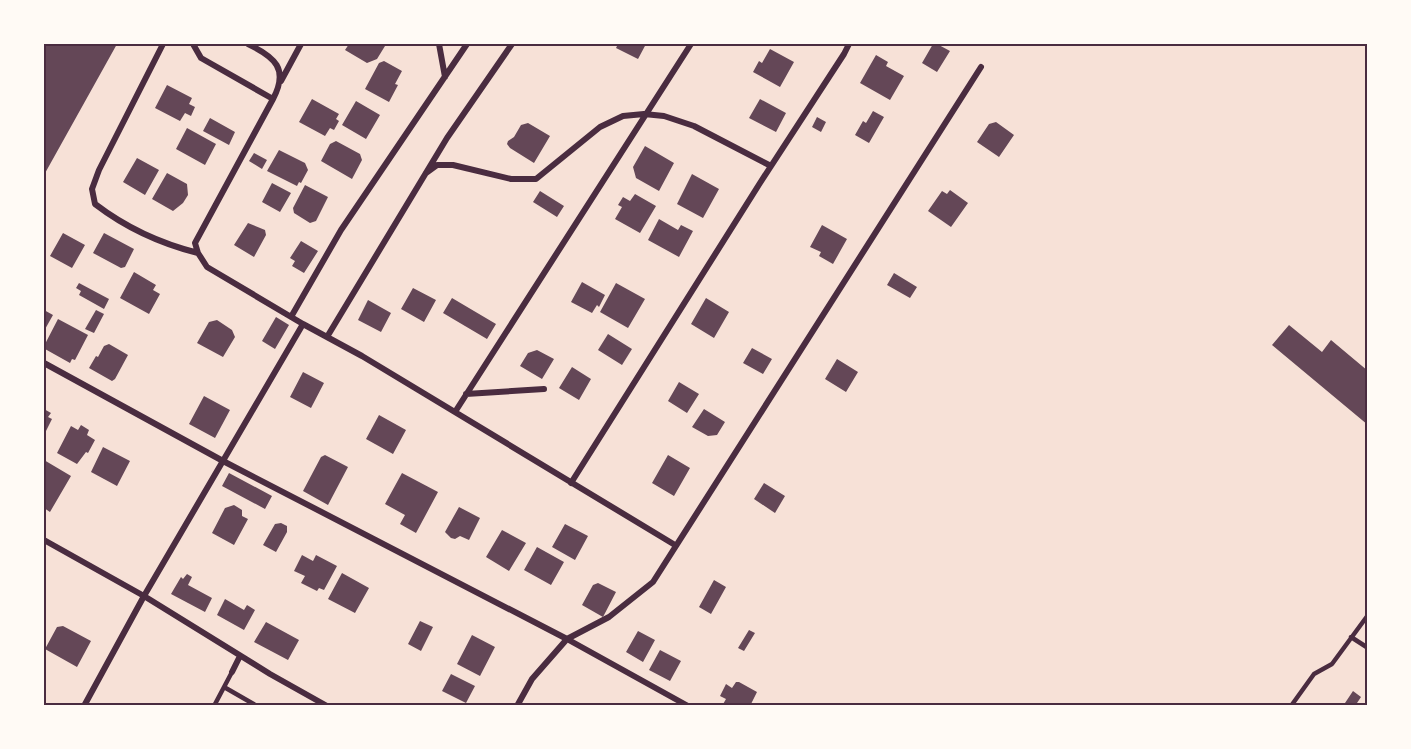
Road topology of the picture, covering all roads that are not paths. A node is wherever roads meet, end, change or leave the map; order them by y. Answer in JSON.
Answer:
{"nodes":[{"id":1,"x":163,"y":44,"type":"edge"},
{"id":2,"x":193,"y":44,"type":"edge"},
{"id":3,"x":249,"y":44,"type":"edge"},
{"id":4,"x":301,"y":44,"type":"edge"},
{"id":5,"x":439,"y":44,"type":"edge"},
{"id":6,"x":467,"y":44,"type":"edge"},
{"id":7,"x":512,"y":44,"type":"edge"},
{"id":8,"x":691,"y":44,"type":"edge"},
{"id":9,"x":849,"y":44,"type":"edge"},
{"id":10,"x":981,"y":67,"type":"dead end"},
{"id":11,"x":445,"y":77,"type":"junction"},
{"id":12,"x":281,"y":81,"type":"junction"},
{"id":13,"x":273,"y":99,"type":"junction"},
{"id":14,"x":644,"y":114,"type":"junction"},
{"id":15,"x":771,"y":166,"type":"junction"},
{"id":16,"x":426,"y":173,"type":"junction"},
{"id":17,"x":198,"y":254,"type":"junction"},
{"id":18,"x":291,"y":317,"type":"junction"},
{"id":19,"x":303,"y":324,"type":"junction"},
{"id":20,"x":327,"y":337,"type":"junction"},
{"id":21,"x":44,"y":363,"type":"edge"},
{"id":22,"x":544,"y":389,"type":"dead end"},
{"id":23,"x":466,"y":394,"type":"junction"},
{"id":24,"x":455,"y":412,"type":"junction"},
{"id":25,"x":223,"y":461,"type":"junction"},
{"id":26,"x":571,"y":483,"type":"junction"},
{"id":27,"x":44,"y":540,"type":"edge"},
{"id":28,"x":675,"y":545,"type":"junction"},
{"id":29,"x":144,"y":596,"type":"junction"},
{"id":30,"x":1368,"y":615,"type":"edge"},
{"id":31,"x":1351,"y":637,"type":"junction"},
{"id":32,"x":567,"y":639,"type":"junction"},
{"id":33,"x":1368,"y":648,"type":"edge"},
{"id":34,"x":240,"y":656,"type":"junction"},
{"id":35,"x":232,"y":672,"type":"joint"},
{"id":36,"x":224,"y":687,"type":"junction"},
{"id":37,"x":84,"y":705,"type":"edge"},
{"id":38,"x":214,"y":705,"type":"edge"},
{"id":39,"x":257,"y":705,"type":"edge"},
{"id":40,"x":327,"y":705,"type":"edge"},
{"id":41,"x":517,"y":705,"type":"edge"},
{"id":42,"x":688,"y":705,"type":"edge"},
{"id":43,"x":1291,"y":705,"type":"edge"}],
"edges":[{"from":1,"to":17,"type":"street"},
{"from":2,"to":13,"type":"street"},
{"from":3,"to":12,"type":"street"},
{"from":4,"to":12,"type":"street"},
{"from":5,"to":11,"type":"street"},
{"from":6,"to":11,"type":"street"},
{"from":7,"to":16,"type":"street"},
{"from":8,"to":14,"type":"street"},
{"from":9,"to":15,"type":"street"},
{"from":10,"to":28,"type":"street"},
{"from":11,"to":18,"type":"street"},
{"from":12,"to":13,"type":"street"},
{"from":13,"to":17,"type":"street"},
{"from":14,"to":15,"type":"street"},
{"from":14,"to":16,"type":"street"},
{"from":14,"to":23,"type":"street"},
{"from":15,"to":26,"type":"street"},
{"from":16,"to":20,"type":"street"},
{"from":17,"to":18,"type":"street"},
{"from":18,"to":19,"type":"street"},
{"from":19,"to":20,"type":"street"},
{"from":19,"to":25,"type":"street"},
{"from":20,"to":24,"type":"street"},
{"from":21,"to":25,"type":"street"},
{"from":22,"to":23,"type":"street"},
{"from":23,"to":24,"type":"street"},
{"from":24,"to":26,"type":"street"},
{"from":25,"to":29,"type":"street"},
{"from":25,"to":32,"type":"street"},
{"from":26,"to":28,"type":"street"},
{"from":27,"to":29,"type":"street"},
{"from":28,"to":32,"type":"street"},
{"from":29,"to":34,"type":"street"},
{"from":29,"to":37,"type":"street"},
{"from":30,"to":31,"type":"lane"},
{"from":31,"to":33,"type":"lane"},
{"from":31,"to":43,"type":"lane"},
{"from":32,"to":41,"type":"street"},
{"from":32,"to":42,"type":"street"},
{"from":34,"to":35,"type":"street"},
{"from":34,"to":40,"type":"street"},
{"from":35,"to":36,"type":"lane"},
{"from":36,"to":38,"type":"lane"},
{"from":36,"to":39,"type":"lane"}]}
